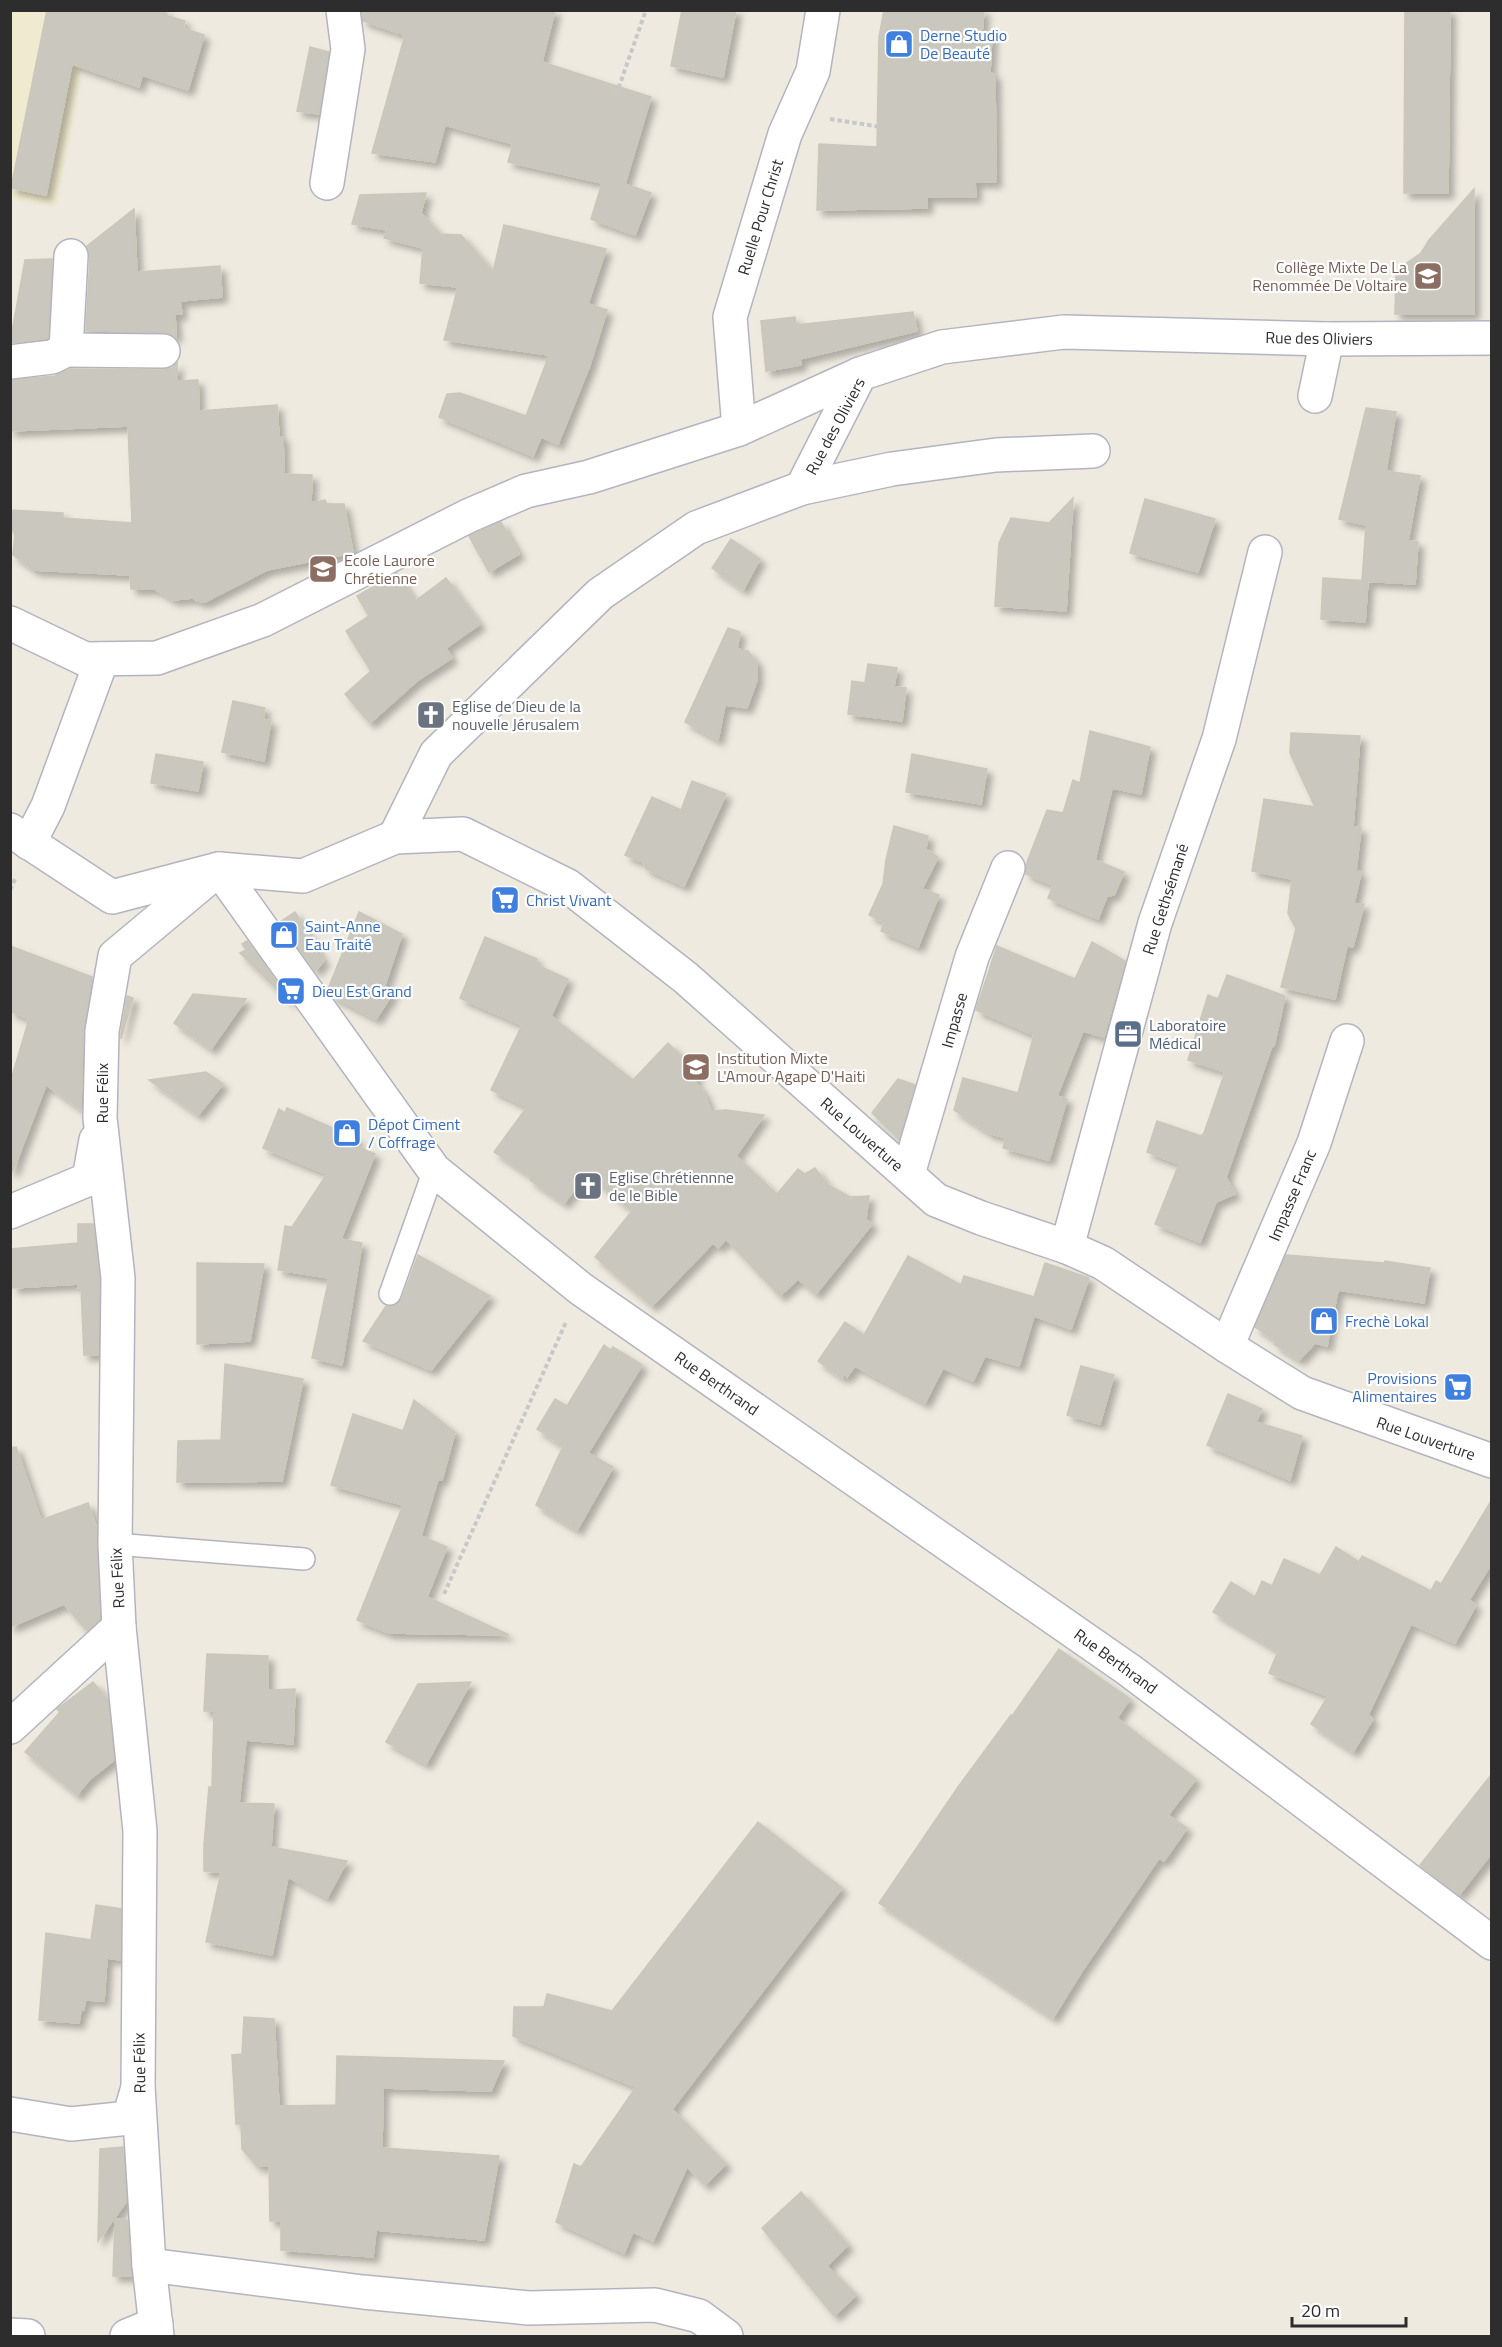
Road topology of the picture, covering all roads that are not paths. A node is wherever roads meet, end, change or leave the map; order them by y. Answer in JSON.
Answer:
{"nodes":[{"id":1,"x":343,"y":10,"type":"edge"},
{"id":2,"x":824,"y":10,"type":"edge"},
{"id":3,"x":327,"y":183,"type":"dead end"},
{"id":4,"x":71,"y":256,"type":"dead end"},
{"id":5,"x":1491,"y":338,"type":"edge"},
{"id":6,"x":1327,"y":339,"type":"junction"},
{"id":7,"x":66,"y":350,"type":"junction"},
{"id":8,"x":163,"y":351,"type":"dead end"},
{"id":9,"x":10,"y":362,"type":"edge"},
{"id":10,"x":860,"y":374,"type":"junction"},
{"id":11,"x":1316,"y":396,"type":"dead end"},
{"id":12,"x":739,"y":429,"type":"junction"},
{"id":13,"x":1093,"y":451,"type":"dead end"},
{"id":14,"x":802,"y":488,"type":"junction"},
{"id":15,"x":1265,"y":552,"type":"dead end"},
{"id":16,"x":10,"y":623,"type":"edge"},
{"id":17,"x":102,"y":659,"type":"junction"},
{"id":18,"x":20,"y":836,"type":"edge"},
{"id":19,"x":395,"y":837,"type":"junction"},
{"id":20,"x":1008,"y":868,"type":"dead end"},
{"id":21,"x":219,"y":869,"type":"junction"},
{"id":22,"x":1347,"y":1041,"type":"dead end"},
{"id":23,"x":100,"y":1118,"type":"junction"},
{"id":24,"x":434,"y":1170,"type":"junction"},
{"id":25,"x":908,"y":1174,"type":"junction"},
{"id":26,"x":10,"y":1212,"type":"edge"},
{"id":27,"x":1068,"y":1247,"type":"junction"},
{"id":28,"x":390,"y":1294,"type":"dead end"},
{"id":29,"x":1227,"y":1346,"type":"junction"},
{"id":30,"x":1491,"y":1461,"type":"edge"},
{"id":31,"x":115,"y":1544,"type":"junction"},
{"id":32,"x":304,"y":1559,"type":"dead end"},
{"id":33,"x":119,"y":1627,"type":"junction"},
{"id":34,"x":14,"y":1717,"type":"edge"},
{"id":35,"x":1491,"y":1943,"type":"edge"},
{"id":36,"x":138,"y":2087,"type":"junction"},
{"id":37,"x":10,"y":2114,"type":"edge"},
{"id":38,"x":150,"y":2265,"type":"junction"},
{"id":39,"x":147,"y":2332,"type":"edge"},
{"id":40,"x":10,"y":2335,"type":"edge"},
{"id":41,"x":28,"y":2337,"type":"edge"},
{"id":42,"x":726,"y":2337,"type":"edge"}],
"edges":[{"from":1,"to":3,"type":"street"},
{"from":2,"to":12,"type":"street","name":"Ruelle Pour Christ"},
{"from":4,"to":7,"type":"street"},
{"from":5,"to":6,"type":"street","name":"Rue des Oliviers"},
{"from":6,"to":10,"type":"street","name":"Rue des Oliviers"},
{"from":6,"to":11,"type":"street"},
{"from":7,"to":8,"type":"street"},
{"from":7,"to":9,"type":"street"},
{"from":10,"to":12,"type":"street"},
{"from":10,"to":14,"type":"street","name":"Rue des Oliviers"},
{"from":12,"to":17,"type":"street"},
{"from":13,"to":14,"type":"street"},
{"from":14,"to":19,"type":"street","name":"Rue des Oliviers"},
{"from":15,"to":27,"type":"street","name":"Rue Gethsémané"},
{"from":16,"to":17,"type":"street"},
{"from":17,"to":18,"type":"street"},
{"from":18,"to":21,"type":"street"},
{"from":19,"to":21,"type":"street","name":"Rue Louverture"},
{"from":19,"to":25,"type":"street","name":"Rue Louverture"},
{"from":20,"to":25,"type":"street","name":"Impasse"},
{"from":21,"to":23,"type":"street","name":"Rue Félix"},
{"from":21,"to":24,"type":"street","name":"Rue Berthrand"},
{"from":22,"to":29,"type":"street","name":"Impasse Franc"},
{"from":23,"to":26,"type":"street"},
{"from":23,"to":31,"type":"street","name":"Rue Félix"},
{"from":24,"to":28,"type":"lane"},
{"from":24,"to":35,"type":"street","name":"Rue Berthrand"},
{"from":25,"to":27,"type":"street","name":"Rue Louverture"},
{"from":27,"to":29,"type":"street","name":"Rue Louverture"},
{"from":29,"to":30,"type":"street","name":"Rue Louverture"},
{"from":31,"to":32,"type":"lane"},
{"from":31,"to":33,"type":"street","name":"Rue Félix"},
{"from":33,"to":34,"type":"street"},
{"from":33,"to":36,"type":"street","name":"Rue Félix"},
{"from":36,"to":37,"type":"street"},
{"from":36,"to":38,"type":"street","name":"Rue Félix"},
{"from":38,"to":39,"type":"street","name":"Rue Félix"},
{"from":38,"to":42,"type":"street"},
{"from":40,"to":41,"type":"street"}]}
